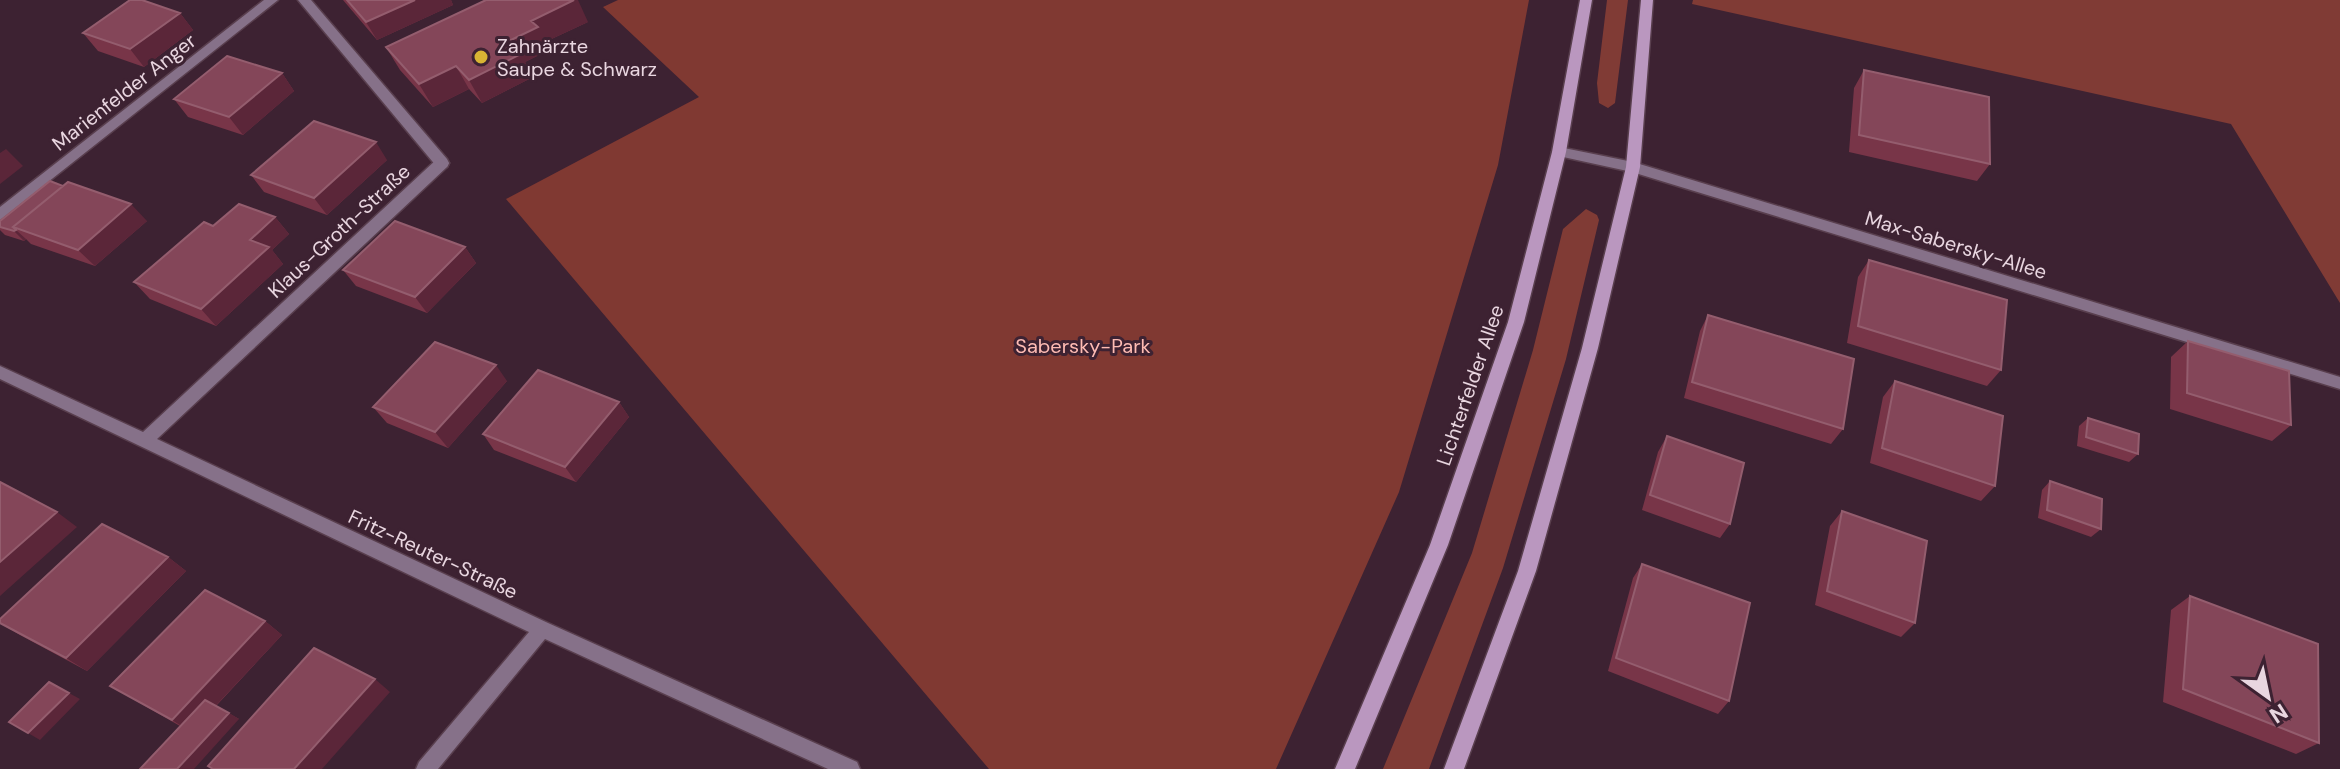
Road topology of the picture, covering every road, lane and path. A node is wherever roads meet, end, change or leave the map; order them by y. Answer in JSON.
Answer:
{"nodes":[{"id":1,"x":272,"y":0,"type":"edge"},
{"id":2,"x":304,"y":0,"type":"edge"},
{"id":3,"x":1586,"y":0,"type":"edge"},
{"id":4,"x":1647,"y":0,"type":"edge"},
{"id":5,"x":1559,"y":152,"type":"junction"},
{"id":6,"x":1633,"y":167,"type":"junction"},
{"id":7,"x":0,"y":215,"type":"edge"},
{"id":8,"x":0,"y":372,"type":"edge"},
{"id":9,"x":2340,"y":383,"type":"edge"},
{"id":10,"x":143,"y":442,"type":"junction"},
{"id":11,"x":542,"y":629,"type":"junction"},
{"id":12,"x":426,"y":769,"type":"edge"},
{"id":13,"x":850,"y":769,"type":"edge"},
{"id":14,"x":1345,"y":769,"type":"edge"},
{"id":15,"x":1454,"y":769,"type":"edge"}],
"edges":[{"from":1,"to":7,"type":"street","name":"Marienfelder Anger"},
{"from":2,"to":10,"type":"street","name":"Klaus-Groth-Straße"},
{"from":3,"to":5,"type":"main road","name":"Lichterfelder Allee"},
{"from":4,"to":6,"type":"main road"},
{"from":5,"to":6,"type":"street","name":"Max-Sabersky-Allee"},
{"from":5,"to":14,"type":"main road","name":"Lichterfelder Allee"},
{"from":6,"to":9,"type":"street","name":"Max-Sabersky-Allee"},
{"from":6,"to":15,"type":"main road"},
{"from":8,"to":10,"type":"street","name":"Fritz-Reuter-Straße"},
{"from":10,"to":11,"type":"street","name":"Fritz-Reuter-Straße"},
{"from":11,"to":12,"type":"street"},
{"from":11,"to":13,"type":"street","name":"Fritz-Reuter-Straße"}]}
